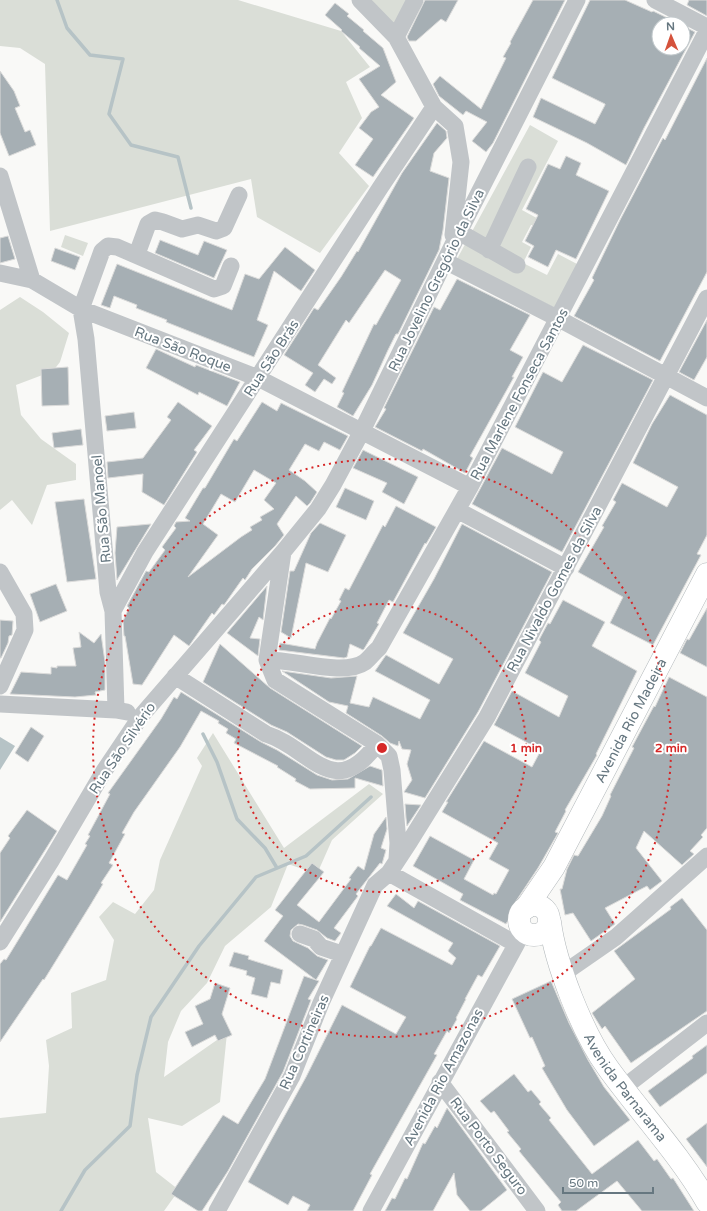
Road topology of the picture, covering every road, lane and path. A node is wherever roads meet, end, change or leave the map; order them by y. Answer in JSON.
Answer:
{"nodes":[{"id":1,"x":360,"y":0,"type":"edge"},
{"id":2,"x":415,"y":0,"type":"edge"},
{"id":3,"x":577,"y":0,"type":"edge"},
{"id":4,"x":655,"y":0,"type":"edge"},
{"id":5,"x":707,"y":27,"type":"edge"},
{"id":6,"x":707,"y":31,"type":"edge"},
{"id":7,"x":396,"y":37,"type":"junction"},
{"id":8,"x":434,"y":107,"type":"junction"},
{"id":9,"x":528,"y":167,"type":"dead end"},
{"id":10,"x":0,"y":176,"type":"edge"},
{"id":11,"x":239,"y":195,"type":"dead end"},
{"id":12,"x":455,"y":239,"type":"junction"},
{"id":13,"x":489,"y":250,"type":"junction"},
{"id":14,"x":137,"y":254,"type":"junction"},
{"id":15,"x":444,"y":261,"type":"junction"},
{"id":16,"x":517,"y":265,"type":"dead end"},
{"id":17,"x":231,"y":266,"type":"dead end"},
{"id":18,"x":0,"y":273,"type":"edge"},
{"id":19,"x":32,"y":280,"type":"junction"},
{"id":20,"x":707,"y":298,"type":"edge"},
{"id":21,"x":81,"y":309,"type":"junction"},
{"id":22,"x":559,"y":319,"type":"junction"},
{"id":23,"x":666,"y":376,"type":"junction"},
{"id":24,"x":258,"y":378,"type":"junction"},
{"id":25,"x":707,"y":398,"type":"edge"},
{"id":26,"x":362,"y":431,"type":"junction"},
{"id":27,"x":470,"y":487,"type":"junction"},
{"id":28,"x":457,"y":510,"type":"junction"},
{"id":29,"x":283,"y":552,"type":"junction"},
{"id":30,"x":566,"y":568,"type":"junction"},
{"id":31,"x":0,"y":572,"type":"edge"},
{"id":32,"x":707,"y":574,"type":"edge"},
{"id":33,"x":113,"y":611,"type":"junction"},
{"id":34,"x":266,"y":660,"type":"junction"},
{"id":35,"x":175,"y":676,"type":"junction"},
{"id":36,"x":0,"y":686,"type":"edge"},
{"id":37,"x":0,"y":704,"type":"edge"},
{"id":38,"x":116,"y":710,"type":"junction"},
{"id":39,"x":141,"y":716,"type":"junction"},
{"id":40,"x":377,"y":744,"type":"junction"},
{"id":41,"x":707,"y":845,"type":"edge"},
{"id":42,"x":702,"y":860,"type":"edge"},
{"id":43,"x":393,"y":866,"type":"junction"},
{"id":44,"x":531,"y":928,"type":"junction"},
{"id":45,"x":300,"y":934,"type":"dead end"},
{"id":46,"x":0,"y":942,"type":"edge"},
{"id":47,"x":342,"y":954,"type":"junction"},
{"id":48,"x":562,"y":969,"type":"junction"},
{"id":49,"x":707,"y":1023,"type":"edge"},
{"id":50,"x":440,"y":1082,"type":"junction"},
{"id":51,"x":623,"y":1088,"type":"junction"},
{"id":52,"x":705,"y":1194,"type":"edge"},
{"id":53,"x":217,"y":1211,"type":"edge"},
{"id":54,"x":371,"y":1211,"type":"edge"},
{"id":55,"x":537,"y":1211,"type":"edge"}],
"edges":[{"from":1,"to":7,"type":"street"},
{"from":2,"to":7,"type":"street"},
{"from":3,"to":12,"type":"street","name":"Rua Jovelino Gregório da Silva"},
{"from":4,"to":5,"type":"street"},
{"from":6,"to":22,"type":"street","name":"Rua Marlene Fonseca Santos"},
{"from":7,"to":8,"type":"street"},
{"from":8,"to":12,"type":"street"},
{"from":8,"to":24,"type":"street","name":"Rua São Brás"},
{"from":9,"to":13,"type":"street"},
{"from":10,"to":19,"type":"street"},
{"from":11,"to":14,"type":"street"},
{"from":12,"to":13,"type":"street"},
{"from":12,"to":15,"type":"street","name":"Rua Jovelino Gregório da Silva"},
{"from":13,"to":16,"type":"street"},
{"from":14,"to":17,"type":"street"},
{"from":14,"to":21,"type":"street"},
{"from":15,"to":22,"type":"street"},
{"from":15,"to":26,"type":"street","name":"Rua Jovelino Gregório da Silva"},
{"from":18,"to":19,"type":"street","name":"Rua São Roque"},
{"from":19,"to":21,"type":"street","name":"Rua São Roque"},
{"from":20,"to":23,"type":"street","name":"Rua Nivaldo Gomes da Silva"},
{"from":21,"to":24,"type":"street","name":"Rua São Roque"},
{"from":21,"to":33,"type":"street","name":"Rua São Manoel"},
{"from":22,"to":23,"type":"street"},
{"from":22,"to":27,"type":"street","name":"Rua Marlene Fonseca Santos"},
{"from":23,"to":25,"type":"street"},
{"from":23,"to":30,"type":"street","name":"Rua Nivaldo Gomes da Silva"},
{"from":24,"to":26,"type":"street","name":"Rua São Roque"},
{"from":24,"to":33,"type":"street","name":"Rua São Brás"},
{"from":26,"to":27,"type":"street","name":"Rua São Roque"},
{"from":26,"to":29,"type":"street","name":"Rua Jovelino Gregório da Silva"},
{"from":27,"to":28,"type":"street","name":"Rua Marlene Fonseca Santos"},
{"from":28,"to":30,"type":"street"},
{"from":28,"to":34,"type":"street","name":"Rua Marlene Fonseca Santos"},
{"from":29,"to":34,"type":"street"},
{"from":29,"to":35,"type":"street","name":"Rua São Silvério"},
{"from":30,"to":43,"type":"street","name":"Rua Nivaldo Gomes da Silva"},
{"from":31,"to":36,"type":"street"},
{"from":32,"to":44,"type":"main road","name":"Avenida Rio Madeira"},
{"from":33,"to":38,"type":"street","name":"Rua São Manoel"},
{"from":34,"to":40,"type":"street"},
{"from":35,"to":39,"type":"street","name":"Rua São Silvério"},
{"from":35,"to":40,"type":"street"},
{"from":37,"to":38,"type":"street"},
{"from":38,"to":39,"type":"street"},
{"from":39,"to":46,"type":"street","name":"Rua São Silvério"},
{"from":40,"to":43,"type":"street"},
{"from":41,"to":42,"type":"street"},
{"from":42,"to":48,"type":"street"},
{"from":43,"to":44,"type":"street"},
{"from":43,"to":47,"type":"street","name":"Rua Cortineiras"},
{"from":44,"to":48,"type":"main road","name":"Avenida Parnarama"},
{"from":44,"to":50,"type":"street","name":"Avenida Rio Amazonas"},
{"from":45,"to":47,"type":"street"},
{"from":47,"to":53,"type":"street","name":"Rua Cortineiras"},
{"from":48,"to":51,"type":"main road","name":"Avenida Parnarama"},
{"from":49,"to":51,"type":"street"},
{"from":50,"to":54,"type":"street","name":"Avenida Rio Amazonas"},
{"from":50,"to":55,"type":"street","name":"Rua Porto Seguro"},
{"from":51,"to":52,"type":"main road","name":"Avenida Parnarama"}]}
